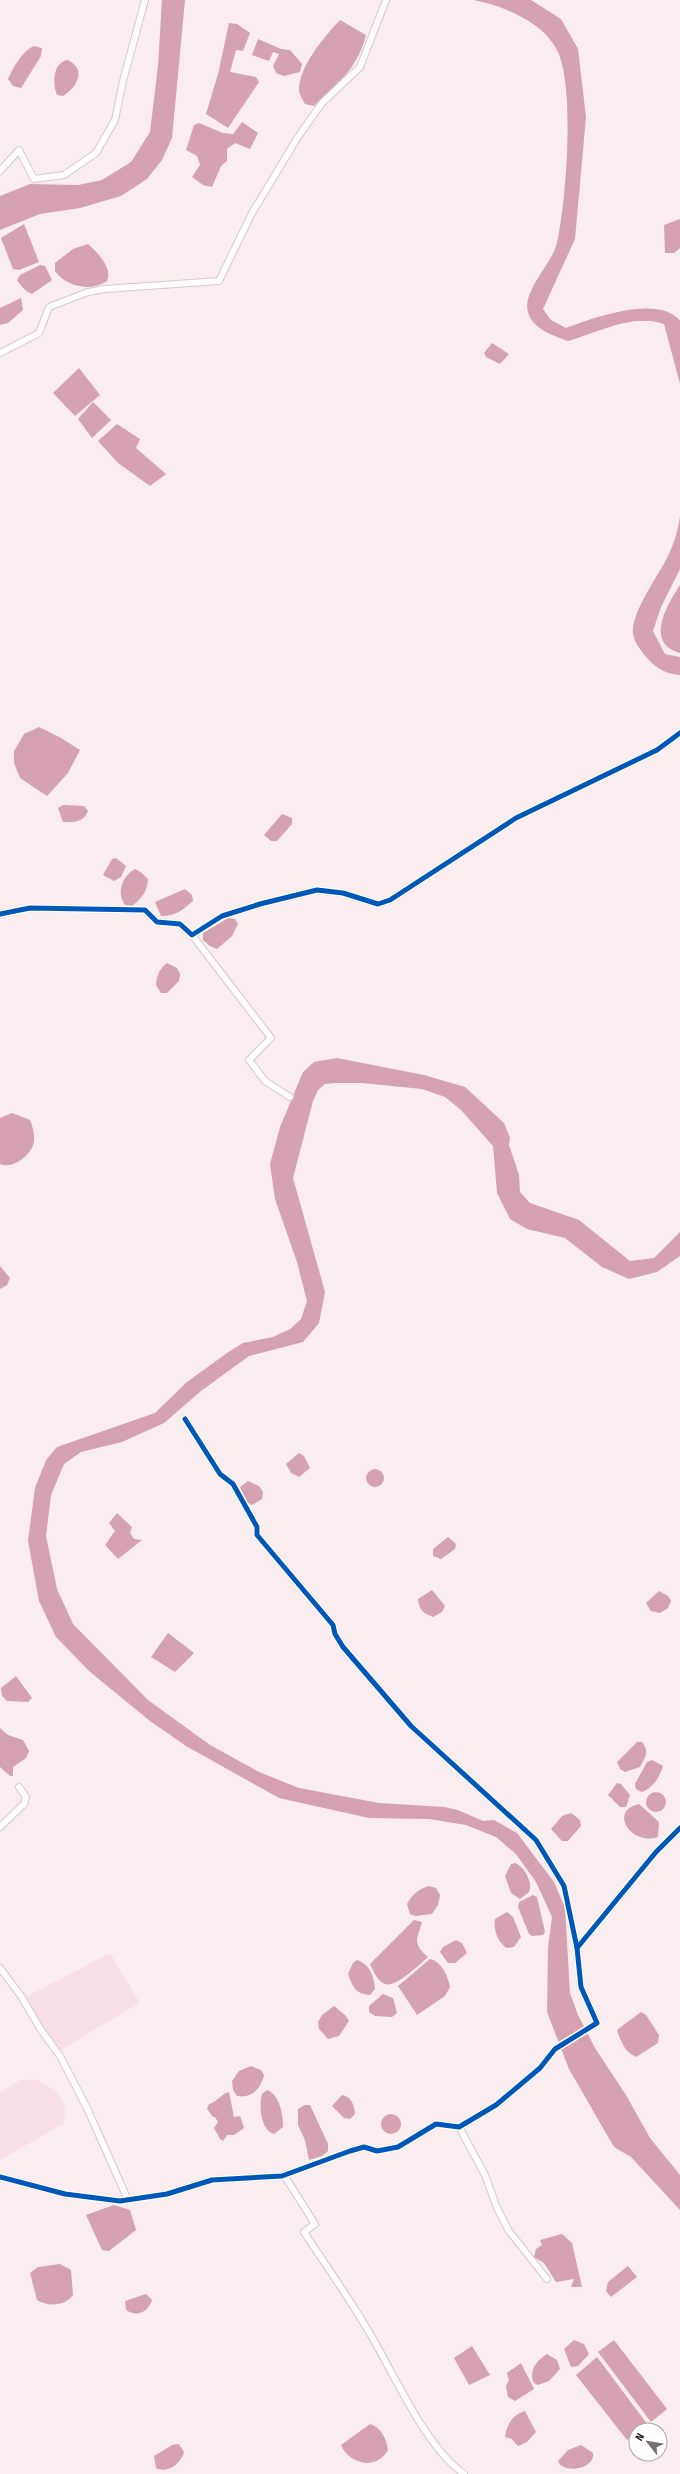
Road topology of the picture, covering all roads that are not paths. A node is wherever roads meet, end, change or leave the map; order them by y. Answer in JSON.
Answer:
{"nodes":[{"id":1,"x":145,"y":0,"type":"edge"},
{"id":2,"x":386,"y":0,"type":"edge"},
{"id":3,"x":0,"y":171,"type":"edge"},
{"id":4,"x":0,"y":353,"type":"edge"},
{"id":5,"x":680,"y":733,"type":"edge"},
{"id":6,"x":0,"y":914,"type":"edge"},
{"id":7,"x":192,"y":935,"type":"junction"},
{"id":8,"x":290,"y":1097,"type":"dead end"},
{"id":9,"x":185,"y":1419,"type":"dead end"},
{"id":10,"x":19,"y":1787,"type":"dead end"},
{"id":11,"x":0,"y":1827,"type":"edge"},
{"id":12,"x":680,"y":1828,"type":"edge"},
{"id":13,"x":577,"y":1948,"type":"junction"},
{"id":14,"x":0,"y":1968,"type":"edge"},
{"id":15,"x":459,"y":2127,"type":"junction"},
{"id":16,"x":284,"y":2175,"type":"junction"},
{"id":17,"x":0,"y":2177,"type":"edge"},
{"id":18,"x":128,"y":2200,"type":"junction"},
{"id":19,"x":547,"y":2279,"type":"dead end"},
{"id":20,"x":464,"y":2474,"type":"edge"}],
"edges":[{"from":1,"to":3,"type":"street"},
{"from":2,"to":4,"type":"street"},
{"from":5,"to":7,"type":"street"},
{"from":6,"to":7,"type":"street"},
{"from":7,"to":8,"type":"street"},
{"from":9,"to":13,"type":"street"},
{"from":10,"to":11,"type":"street"},
{"from":12,"to":13,"type":"street"},
{"from":13,"to":15,"type":"street"},
{"from":14,"to":18,"type":"street"},
{"from":15,"to":16,"type":"street"},
{"from":15,"to":19,"type":"street"},
{"from":16,"to":18,"type":"street"},
{"from":16,"to":20,"type":"street"},
{"from":17,"to":18,"type":"street"}]}
